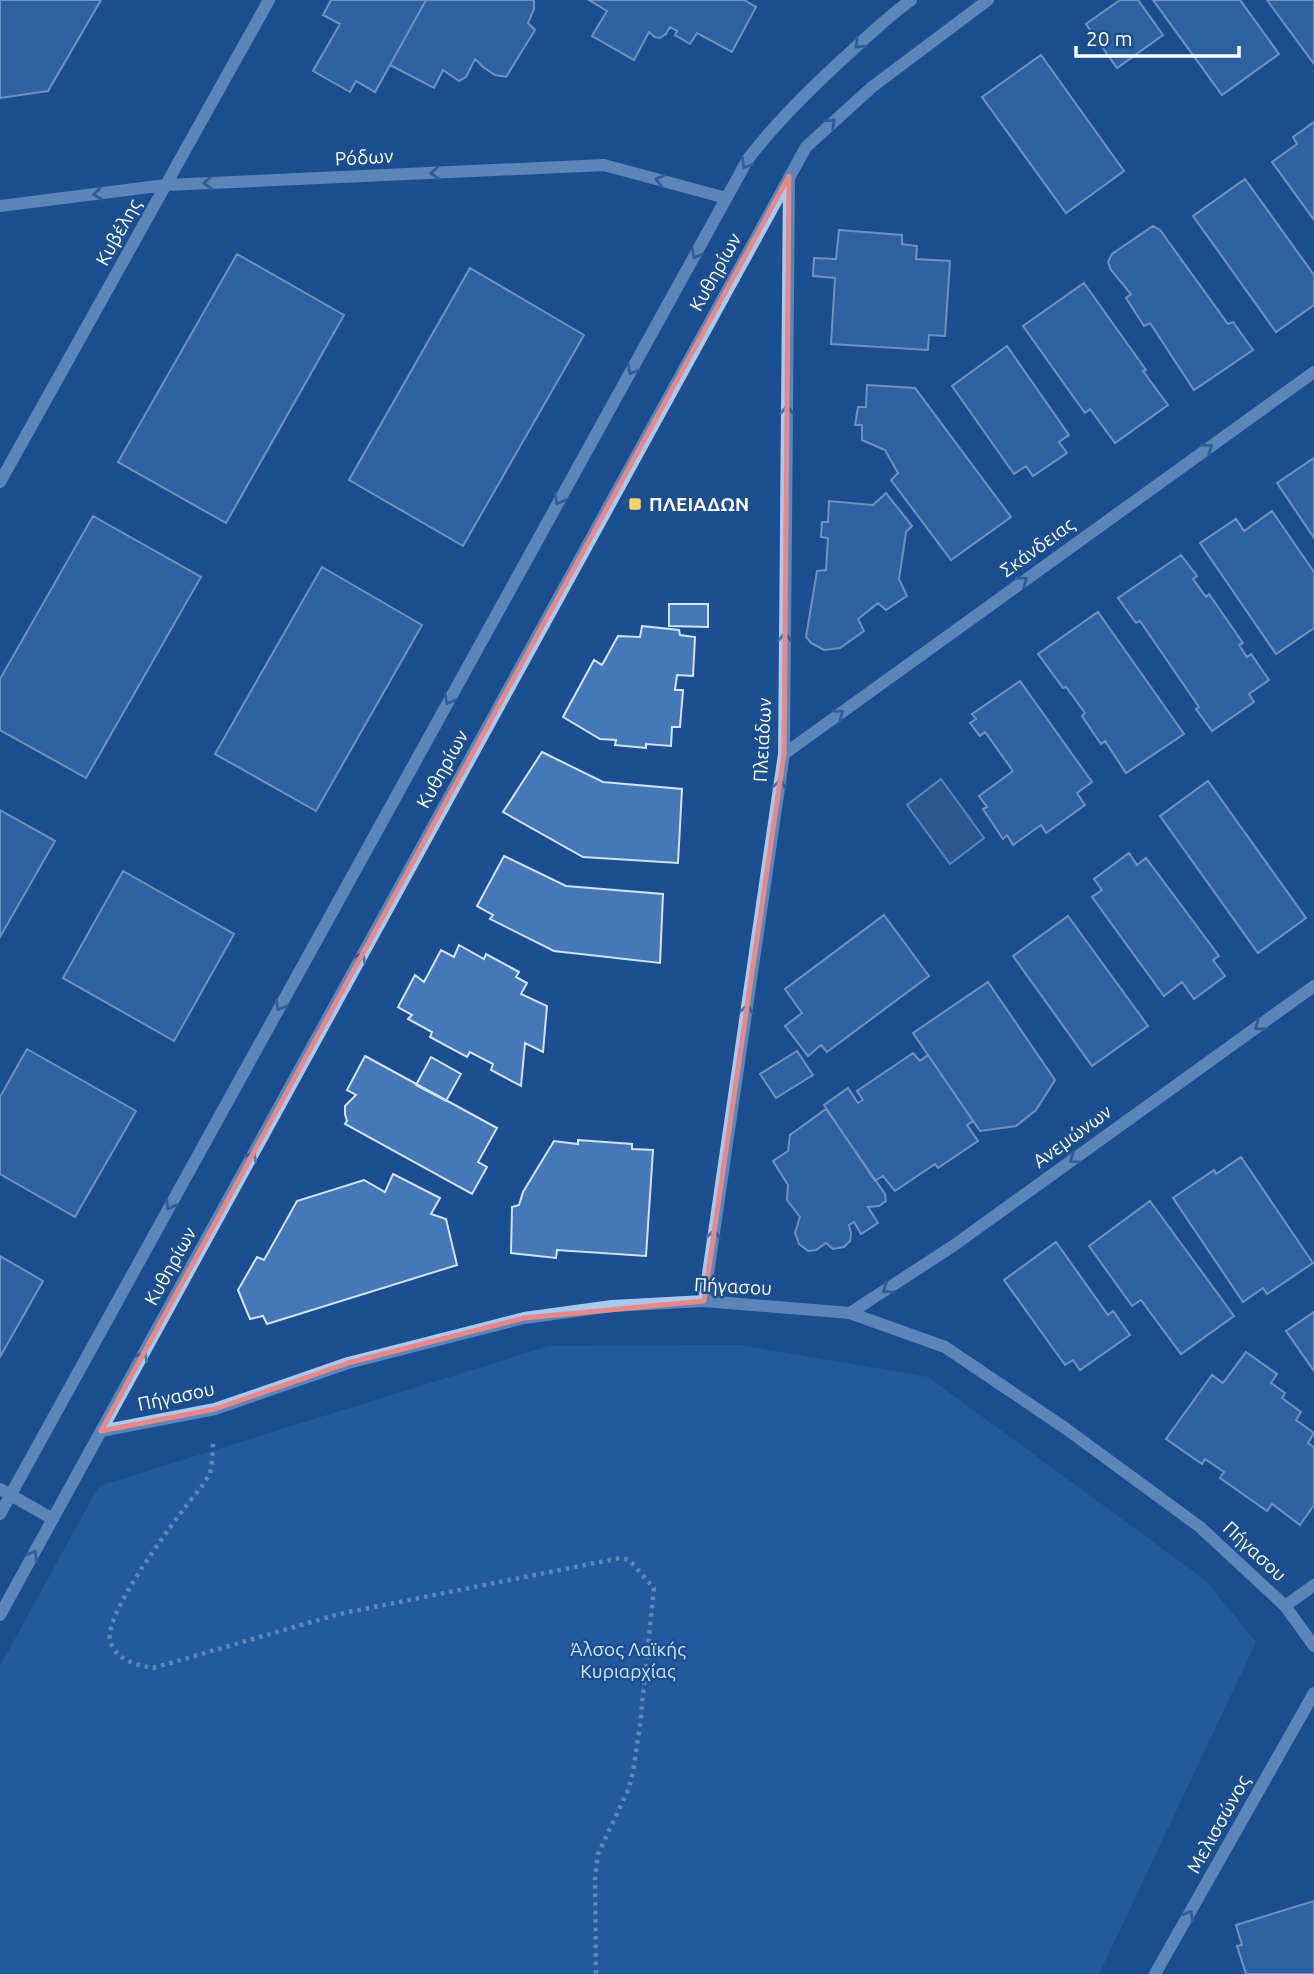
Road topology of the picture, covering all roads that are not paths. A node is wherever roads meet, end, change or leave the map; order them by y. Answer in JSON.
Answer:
{"nodes":[{"id":1,"x":269,"y":0,"type":"edge"},
{"id":2,"x":911,"y":0,"type":"edge"},
{"id":3,"x":988,"y":0,"type":"edge"},
{"id":4,"x":893,"y":6,"type":"edge"},
{"id":5,"x":789,"y":176,"type":"junction"},
{"id":6,"x":166,"y":185,"type":"junction"},
{"id":7,"x":726,"y":198,"type":"junction"},
{"id":8,"x":0,"y":206,"type":"edge"},
{"id":9,"x":1314,"y":372,"type":"edge"},
{"id":10,"x":0,"y":482,"type":"edge"},
{"id":11,"x":784,"y":754,"type":"junction"},
{"id":12,"x":1314,"y":986,"type":"edge"},
{"id":13,"x":704,"y":1301,"type":"junction"},
{"id":14,"x":850,"y":1313,"type":"junction"},
{"id":15,"x":101,"y":1431,"type":"junction"},
{"id":16,"x":5,"y":1492,"type":"edge"},
{"id":17,"x":0,"y":1514,"type":"edge"},
{"id":18,"x":53,"y":1519,"type":"junction"},
{"id":19,"x":1314,"y":1585,"type":"edge"},
{"id":20,"x":1285,"y":1606,"type":"junction"},
{"id":21,"x":0,"y":1615,"type":"edge"},
{"id":22,"x":1314,"y":1646,"type":"edge"},
{"id":23,"x":1314,"y":1693,"type":"edge"},
{"id":24,"x":1155,"y":1974,"type":"edge"}],
"edges":[{"from":1,"to":6,"type":"street","name":"Κυβέλης"},
{"from":2,"to":4,"type":"street","name":"Κυθηρίων"},
{"from":5,"to":3,"type":"street","name":"Κυθηρίων","one_way":true},
{"from":4,"to":7,"type":"street","name":"Κυθηρίων","one_way":true},
{"from":11,"to":5,"type":"street","name":"Πλειάδων","one_way":true},
{"from":15,"to":5,"type":"street","name":"Κυθηρίων","one_way":true},
{"from":7,"to":6,"type":"street","name":"Ρόδων","one_way":true},
{"from":6,"to":8,"type":"street","name":"Ρόδων","one_way":true},
{"from":6,"to":10,"type":"street","name":"Κυβέλης"},
{"from":7,"to":16,"type":"street","name":"Κυθηρίων","one_way":true},
{"from":11,"to":9,"type":"street","name":"Σκάνδειας","one_way":true},
{"from":13,"to":11,"type":"street","name":"Πλειάδων","one_way":true},
{"from":12,"to":14,"type":"street","name":"Ανεμώνων","one_way":true},
{"from":13,"to":14,"type":"street","name":"Πήγασου"},
{"from":13,"to":15,"type":"street","name":"Πήγασου"},
{"from":14,"to":20,"type":"street","name":"Πήγασου"},
{"from":15,"to":18,"type":"street","name":"Κυθηρίων"},
{"from":16,"to":17,"type":"street","name":"Κυθηρίων"},
{"from":16,"to":18,"type":"street"},
{"from":21,"to":18,"type":"street","name":"Κυθηρίων","one_way":true},
{"from":19,"to":20,"type":"street"},
{"from":20,"to":22,"type":"street","name":"Πήγασου"},
{"from":24,"to":23,"type":"street","name":"Μελισσώνος","one_way":true}]}
